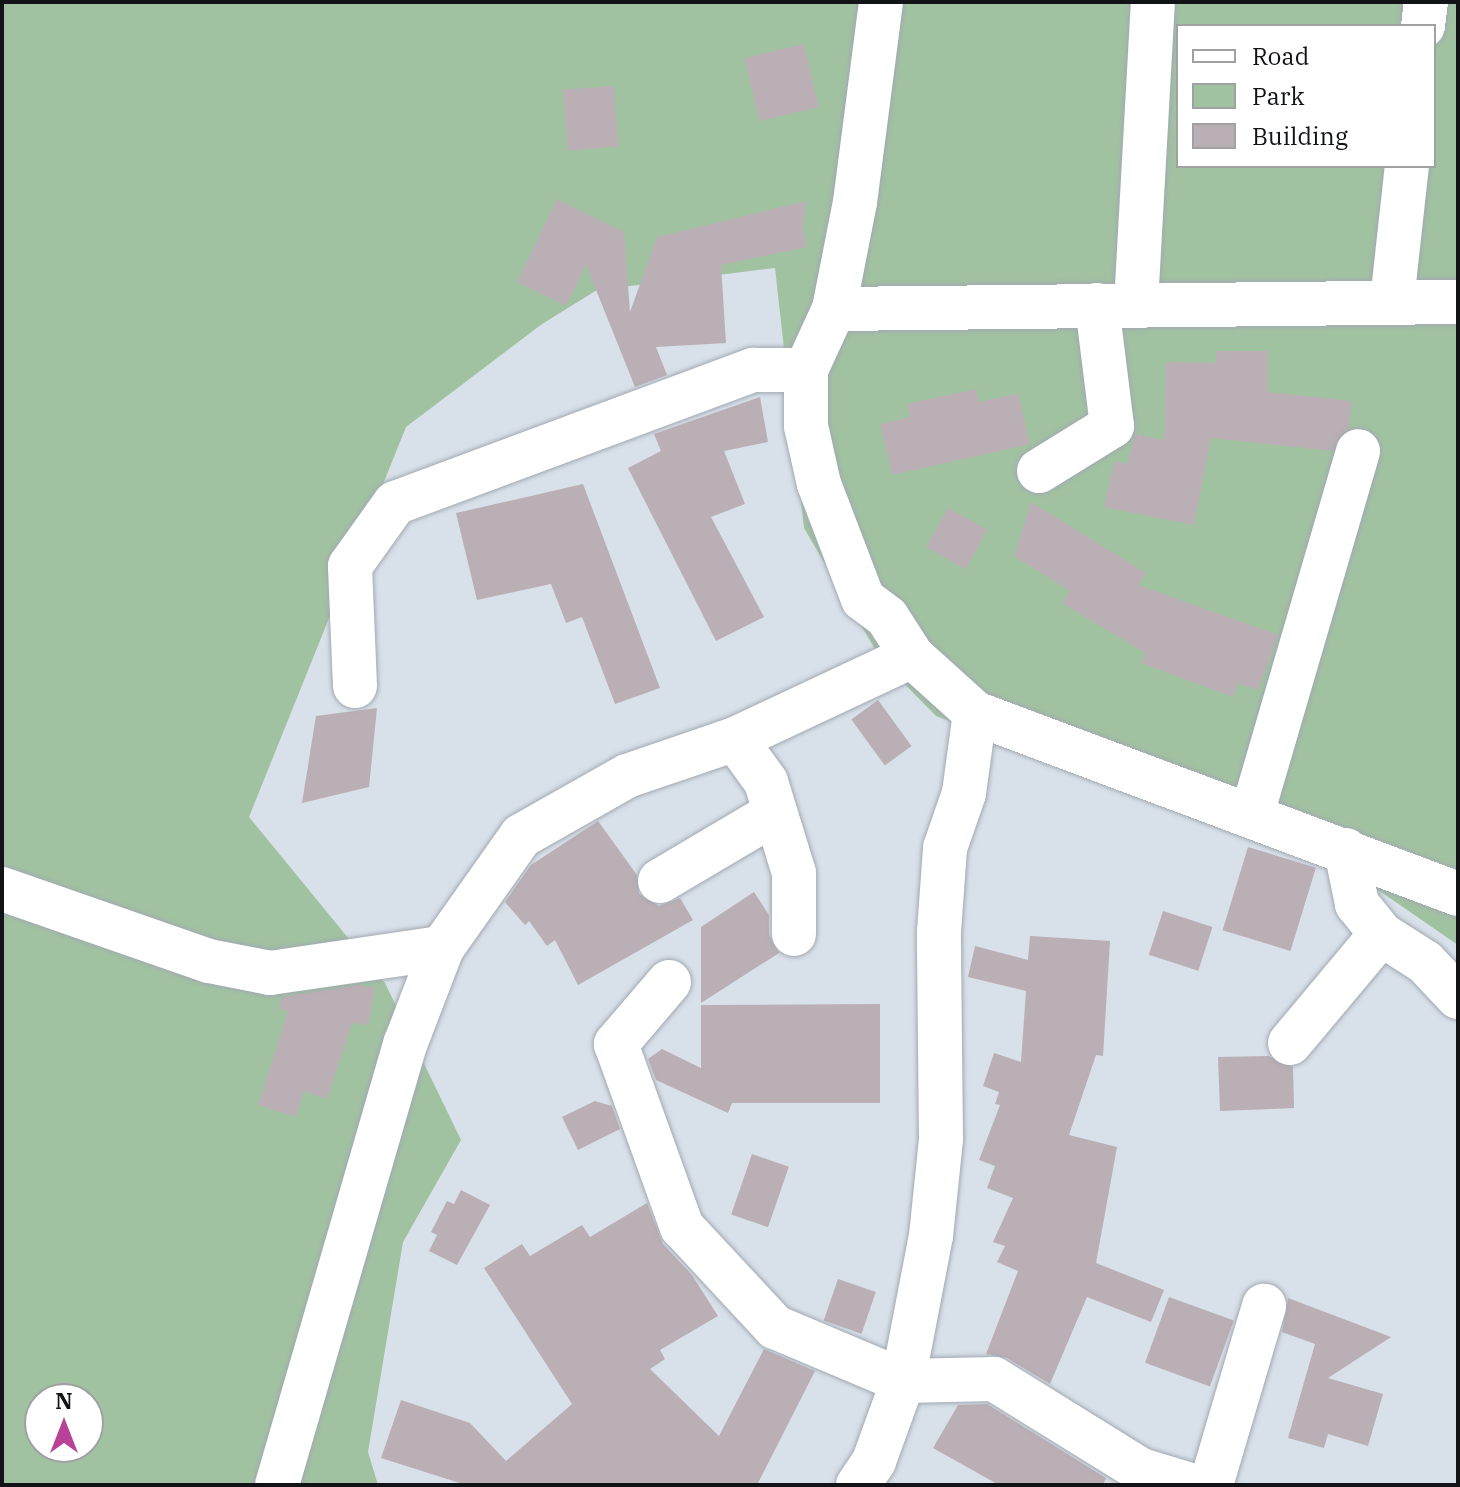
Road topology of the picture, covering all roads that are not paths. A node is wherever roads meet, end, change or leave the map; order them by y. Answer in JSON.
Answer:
{"nodes":[{"id":1,"x":881,"y":2,"type":"edge"},
{"id":2,"x":1153,"y":2,"type":"edge"},
{"id":3,"x":1426,"y":2,"type":"edge"},
{"id":4,"x":1423,"y":24,"type":"edge"},
{"id":5,"x":1407,"y":168,"type":"edge"},
{"id":6,"x":1392,"y":301,"type":"junction"},
{"id":7,"x":1458,"y":302,"type":"edge"},
{"id":8,"x":1116,"y":304,"type":"junction"},
{"id":9,"x":834,"y":309,"type":"junction"},
{"id":10,"x":806,"y":370,"type":"junction"},
{"id":11,"x":1358,"y":451,"type":"dead end"},
{"id":12,"x":1039,"y":471,"type":"dead end"},
{"id":13,"x":912,"y":656,"type":"junction"},
{"id":14,"x":355,"y":686,"type":"dead end"},
{"id":15,"x":975,"y":713,"type":"junction"},
{"id":16,"x":735,"y":739,"type":"junction"},
{"id":17,"x":775,"y":813,"type":"junction"},
{"id":18,"x":1252,"y":814,"type":"junction"},
{"id":19,"x":1346,"y":850,"type":"junction"},
{"id":20,"x":660,"y":881,"type":"dead end"},
{"id":21,"x":2,"y":889,"type":"edge"},
{"id":22,"x":1458,"y":894,"type":"edge"},
{"id":23,"x":794,"y":934,"type":"dead end"},
{"id":24,"x":1381,"y":934,"type":"junction"},
{"id":25,"x":442,"y":948,"type":"junction"},
{"id":26,"x":669,"y":982,"type":"dead end"},
{"id":27,"x":1458,"y":997,"type":"edge"},
{"id":28,"x":1290,"y":1043,"type":"dead end"},
{"id":29,"x":1264,"y":1306,"type":"dead end"},
{"id":30,"x":903,"y":1381,"type":"junction"},
{"id":31,"x":277,"y":1485,"type":"edge"},
{"id":32,"x":858,"y":1485,"type":"edge"},
{"id":33,"x":1190,"y":1485,"type":"edge"},
{"id":34,"x":1211,"y":1485,"type":"edge"}],
"edges":[{"from":1,"to":9,"type":"street"},
{"from":2,"to":8,"type":"street"},
{"from":3,"to":4,"type":"street"},
{"from":5,"to":6,"type":"street"},
{"from":6,"to":7,"type":"street"},
{"from":6,"to":8,"type":"street"},
{"from":8,"to":9,"type":"street"},
{"from":8,"to":12,"type":"street"},
{"from":9,"to":10,"type":"street"},
{"from":10,"to":13,"type":"street"},
{"from":10,"to":14,"type":"street"},
{"from":11,"to":18,"type":"street"},
{"from":13,"to":15,"type":"street"},
{"from":13,"to":16,"type":"street"},
{"from":15,"to":18,"type":"street"},
{"from":15,"to":30,"type":"street"},
{"from":16,"to":17,"type":"street"},
{"from":16,"to":25,"type":"street"},
{"from":17,"to":20,"type":"street"},
{"from":17,"to":23,"type":"street"},
{"from":18,"to":19,"type":"street"},
{"from":19,"to":22,"type":"street"},
{"from":19,"to":24,"type":"street"},
{"from":21,"to":25,"type":"street"},
{"from":24,"to":27,"type":"street"},
{"from":24,"to":28,"type":"street"},
{"from":25,"to":31,"type":"street"},
{"from":26,"to":30,"type":"street"},
{"from":29,"to":34,"type":"street"},
{"from":30,"to":32,"type":"street"},
{"from":30,"to":33,"type":"street"}]}
